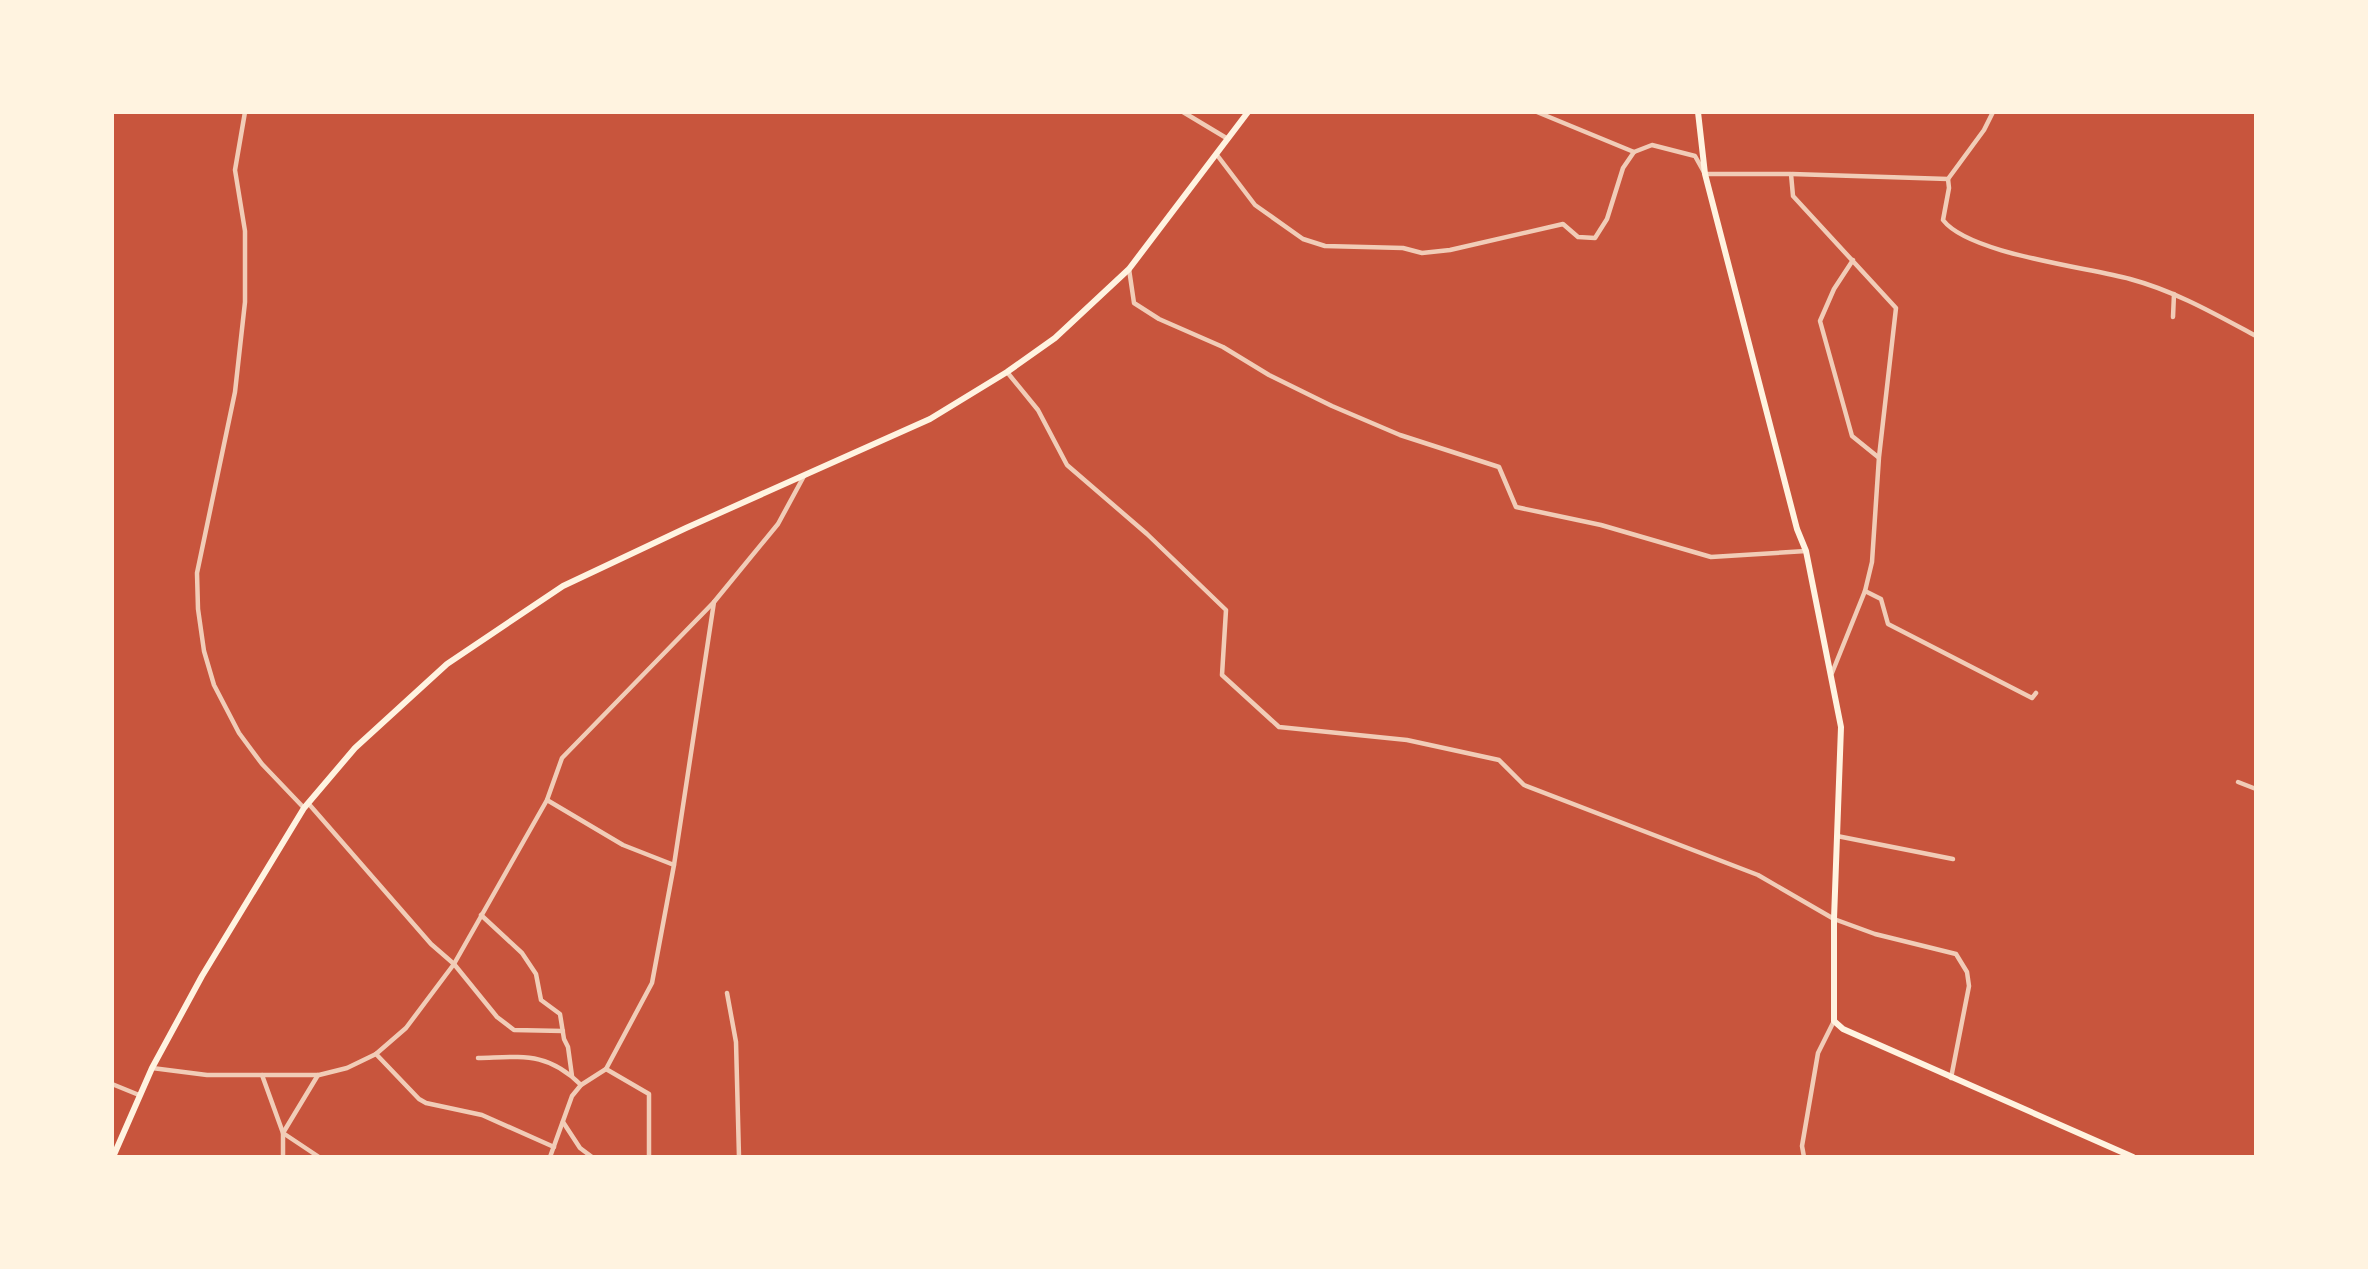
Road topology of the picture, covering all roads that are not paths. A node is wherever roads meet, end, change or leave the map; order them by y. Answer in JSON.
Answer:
{"nodes":[{"id":1,"x":245,"y":112,"type":"edge"},
{"id":2,"x":1182,"y":112,"type":"edge"},
{"id":3,"x":1248,"y":112,"type":"edge"},
{"id":4,"x":1537,"y":112,"type":"edge"},
{"id":5,"x":1698,"y":112,"type":"edge"},
{"id":6,"x":1993,"y":112,"type":"edge"},
{"id":7,"x":1229,"y":140,"type":"junction"},
{"id":8,"x":1634,"y":152,"type":"junction"},
{"id":9,"x":1217,"y":155,"type":"junction"},
{"id":10,"x":1705,"y":174,"type":"junction"},
{"id":11,"x":1791,"y":174,"type":"junction"},
{"id":12,"x":1948,"y":179,"type":"junction"},
{"id":13,"x":1853,"y":260,"type":"junction"},
{"id":14,"x":1129,"y":268,"type":"junction"},
{"id":15,"x":2174,"y":294,"type":"junction"},
{"id":16,"x":2173,"y":317,"type":"dead end"},
{"id":17,"x":2256,"y":336,"type":"edge"},
{"id":18,"x":1007,"y":372,"type":"junction"},
{"id":19,"x":1879,"y":457,"type":"junction"},
{"id":20,"x":805,"y":474,"type":"junction"},
{"id":21,"x":1806,"y":551,"type":"junction"},
{"id":22,"x":1865,"y":591,"type":"junction"},
{"id":23,"x":714,"y":603,"type":"junction"},
{"id":24,"x":1832,"y":673,"type":"junction"},
{"id":25,"x":2036,"y":693,"type":"dead end"},
{"id":26,"x":2238,"y":782,"type":"dead end"},
{"id":27,"x":2256,"y":789,"type":"edge"},
{"id":28,"x":547,"y":800,"type":"junction"},
{"id":29,"x":306,"y":805,"type":"junction"},
{"id":30,"x":1837,"y":836,"type":"junction"},
{"id":31,"x":1954,"y":859,"type":"dead end"},
{"id":32,"x":674,"y":865,"type":"junction"},
{"id":33,"x":481,"y":915,"type":"junction"},
{"id":34,"x":1834,"y":919,"type":"junction"},
{"id":35,"x":454,"y":964,"type":"junction"},
{"id":36,"x":727,"y":993,"type":"dead end"},
{"id":37,"x":1834,"y":1021,"type":"junction"},
{"id":38,"x":563,"y":1031,"type":"junction"},
{"id":39,"x":376,"y":1054,"type":"junction"},
{"id":40,"x":478,"y":1058,"type":"dead end"},
{"id":41,"x":152,"y":1068,"type":"junction"},
{"id":42,"x":606,"y":1069,"type":"junction"},
{"id":43,"x":262,"y":1075,"type":"junction"},
{"id":44,"x":319,"y":1075,"type":"junction"},
{"id":45,"x":572,"y":1076,"type":"junction"},
{"id":46,"x":1951,"y":1077,"type":"junction"},
{"id":47,"x":112,"y":1084,"type":"edge"},
{"id":48,"x":581,"y":1085,"type":"junction"},
{"id":49,"x":139,"y":1095,"type":"junction"},
{"id":50,"x":562,"y":1122,"type":"junction"},
{"id":51,"x":283,"y":1133,"type":"junction"},
{"id":52,"x":554,"y":1147,"type":"junction"},
{"id":53,"x":113,"y":1157,"type":"edge"},
{"id":54,"x":283,"y":1157,"type":"edge"},
{"id":55,"x":319,"y":1157,"type":"edge"},
{"id":56,"x":550,"y":1157,"type":"edge"},
{"id":57,"x":592,"y":1157,"type":"edge"},
{"id":58,"x":649,"y":1157,"type":"edge"},
{"id":59,"x":740,"y":1157,"type":"edge"},
{"id":60,"x":1804,"y":1157,"type":"edge"},
{"id":61,"x":2133,"y":1157,"type":"edge"}],
"edges":[{"from":1,"to":29,"type":"street"},
{"from":2,"to":7,"type":"street"},
{"from":3,"to":7,"type":"main road"},
{"from":4,"to":8,"type":"street"},
{"from":5,"to":10,"type":"main road"},
{"from":6,"to":12,"type":"street"},
{"from":7,"to":9,"type":"main road"},
{"from":8,"to":9,"type":"street"},
{"from":8,"to":10,"type":"street"},
{"from":9,"to":14,"type":"main road"},
{"from":10,"to":11,"type":"street"},
{"from":10,"to":21,"type":"main road"},
{"from":11,"to":12,"type":"street"},
{"from":11,"to":13,"type":"street"},
{"from":12,"to":15,"type":"street"},
{"from":13,"to":19,"type":"street"},
{"from":13,"to":19,"type":"street"},
{"from":14,"to":18,"type":"main road"},
{"from":14,"to":21,"type":"street"},
{"from":15,"to":16,"type":"street"},
{"from":15,"to":17,"type":"street"},
{"from":18,"to":20,"type":"main road"},
{"from":18,"to":34,"type":"street"},
{"from":19,"to":22,"type":"street"},
{"from":20,"to":23,"type":"street"},
{"from":20,"to":29,"type":"main road"},
{"from":21,"to":24,"type":"main road"},
{"from":22,"to":24,"type":"street"},
{"from":22,"to":25,"type":"street"},
{"from":23,"to":28,"type":"street"},
{"from":23,"to":32,"type":"street"},
{"from":24,"to":30,"type":"main road"},
{"from":26,"to":27,"type":"street"},
{"from":28,"to":32,"type":"street"},
{"from":28,"to":33,"type":"street"},
{"from":29,"to":35,"type":"street"},
{"from":29,"to":41,"type":"main road"},
{"from":30,"to":31,"type":"street"},
{"from":30,"to":34,"type":"main road"},
{"from":32,"to":42,"type":"street"},
{"from":33,"to":35,"type":"street"},
{"from":33,"to":38,"type":"street"},
{"from":34,"to":37,"type":"main road"},
{"from":34,"to":46,"type":"street"},
{"from":35,"to":38,"type":"street"},
{"from":35,"to":39,"type":"street"},
{"from":36,"to":59,"type":"street"},
{"from":37,"to":46,"type":"main road"},
{"from":37,"to":60,"type":"street"},
{"from":38,"to":45,"type":"street"},
{"from":39,"to":44,"type":"street"},
{"from":39,"to":52,"type":"street"},
{"from":40,"to":45,"type":"street"},
{"from":41,"to":43,"type":"street"},
{"from":41,"to":49,"type":"main road"},
{"from":42,"to":48,"type":"street"},
{"from":42,"to":58,"type":"street"},
{"from":43,"to":44,"type":"street"},
{"from":43,"to":51,"type":"street"},
{"from":44,"to":51,"type":"street"},
{"from":45,"to":48,"type":"street"},
{"from":46,"to":61,"type":"main road"},
{"from":47,"to":49,"type":"street"},
{"from":48,"to":50,"type":"street"},
{"from":49,"to":53,"type":"main road"},
{"from":50,"to":52,"type":"street"},
{"from":50,"to":57,"type":"street"},
{"from":51,"to":54,"type":"street"},
{"from":51,"to":55,"type":"street"},
{"from":52,"to":56,"type":"street"}]}
